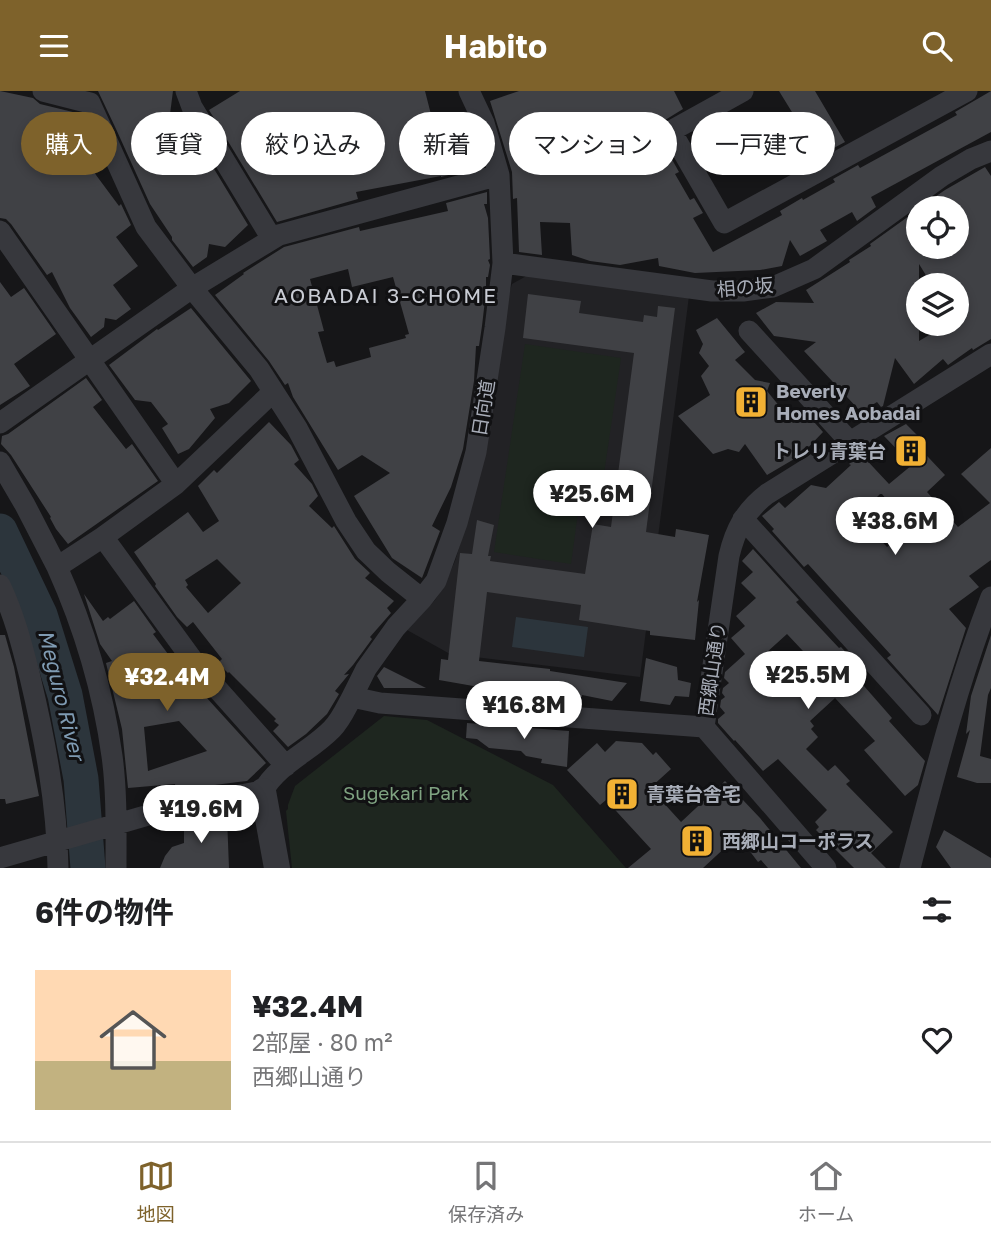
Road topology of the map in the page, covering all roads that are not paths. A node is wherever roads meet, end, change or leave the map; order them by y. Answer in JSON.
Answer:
{"nodes":[{"id":1,"x":43,"y":91,"type":"edge"},
{"id":2,"x":186,"y":91,"type":"edge"},
{"id":3,"x":743,"y":91,"type":"edge"},
{"id":4,"x":967,"y":91,"type":"edge"},
{"id":5,"x":471,"y":92,"type":"edge"},
{"id":6,"x":991,"y":151,"type":"edge"},
{"id":7,"x":499,"y":175,"type":"junction"},
{"id":8,"x":0,"y":231,"type":"edge"},
{"id":9,"x":272,"y":239,"type":"junction"},
{"id":10,"x":503,"y":263,"type":"junction"},
{"id":11,"x":192,"y":288,"type":"junction"},
{"id":12,"x":749,"y":331,"type":"dead end"},
{"id":13,"x":991,"y":354,"type":"edge"},
{"id":14,"x":89,"y":359,"type":"junction"},
{"id":15,"x":273,"y":392,"type":"junction"},
{"id":16,"x":0,"y":423,"type":"edge"},
{"id":17,"x":851,"y":443,"type":"junction"},
{"id":18,"x":0,"y":462,"type":"edge"},
{"id":19,"x":176,"y":484,"type":"junction"},
{"id":20,"x":743,"y":519,"type":"junction"},
{"id":21,"x":103,"y":537,"type":"junction"},
{"id":22,"x":57,"y":567,"type":"junction"},
{"id":23,"x":991,"y":597,"type":"edge"},
{"id":24,"x":3,"y":598,"type":"edge"},
{"id":25,"x":422,"y":599,"type":"junction"},
{"id":26,"x":985,"y":628,"type":"edge"},
{"id":27,"x":352,"y":697,"type":"junction"},
{"id":28,"x":921,"y":715,"type":"dead end"},
{"id":29,"x":704,"y":727,"type":"junction"},
{"id":30,"x":286,"y":766,"type":"junction"},
{"id":31,"x":263,"y":791,"type":"junction"},
{"id":32,"x":112,"y":826,"type":"junction"},
{"id":33,"x":61,"y":841,"type":"junction"},
{"id":34,"x":0,"y":858,"type":"edge"},
{"id":35,"x":58,"y":868,"type":"edge"},
{"id":36,"x":116,"y":868,"type":"edge"},
{"id":37,"x":277,"y":868,"type":"edge"},
{"id":38,"x":826,"y":868,"type":"edge"},
{"id":39,"x":910,"y":868,"type":"edge"}],
"edges":[{"from":1,"to":11,"type":"street"},
{"from":2,"to":9,"type":"street"},
{"from":3,"to":4,"type":"street"},
{"from":5,"to":7,"type":"street","name":"日向道"},
{"from":6,"to":10,"type":"street","name":"相の坂"},
{"from":7,"to":9,"type":"street"},
{"from":7,"to":10,"type":"street","name":"日向道"},
{"from":8,"to":14,"type":"street"},
{"from":9,"to":11,"type":"street"},
{"from":10,"to":25,"type":"street","name":"日向道"},
{"from":11,"to":14,"type":"street"},
{"from":11,"to":15,"type":"street"},
{"from":12,"to":17,"type":"street"},
{"from":13,"to":17,"type":"street","name":"西郷山通り"},
{"from":14,"to":16,"type":"street"},
{"from":14,"to":19,"type":"street"},
{"from":15,"to":19,"type":"street"},
{"from":15,"to":25,"type":"street"},
{"from":17,"to":20,"type":"street","name":"西郷山通り"},
{"from":18,"to":22,"type":"street"},
{"from":19,"to":21,"type":"street"},
{"from":20,"to":28,"type":"street"},
{"from":20,"to":29,"type":"street","name":"西郷山通り"},
{"from":21,"to":22,"type":"street"},
{"from":21,"to":30,"type":"street"},
{"from":22,"to":32,"type":"street"},
{"from":23,"to":26,"type":"street"},
{"from":24,"to":33,"type":"street"},
{"from":25,"to":27,"type":"street","name":"日向道"},
{"from":26,"to":39,"type":"street"},
{"from":27,"to":29,"type":"street","name":"西郷山通り"},
{"from":27,"to":30,"type":"street"},
{"from":29,"to":38,"type":"street"},
{"from":30,"to":31,"type":"street"},
{"from":31,"to":32,"type":"street"},
{"from":31,"to":37,"type":"street"},
{"from":32,"to":33,"type":"street"},
{"from":32,"to":36,"type":"street"},
{"from":33,"to":34,"type":"street"},
{"from":33,"to":35,"type":"street"}]}
